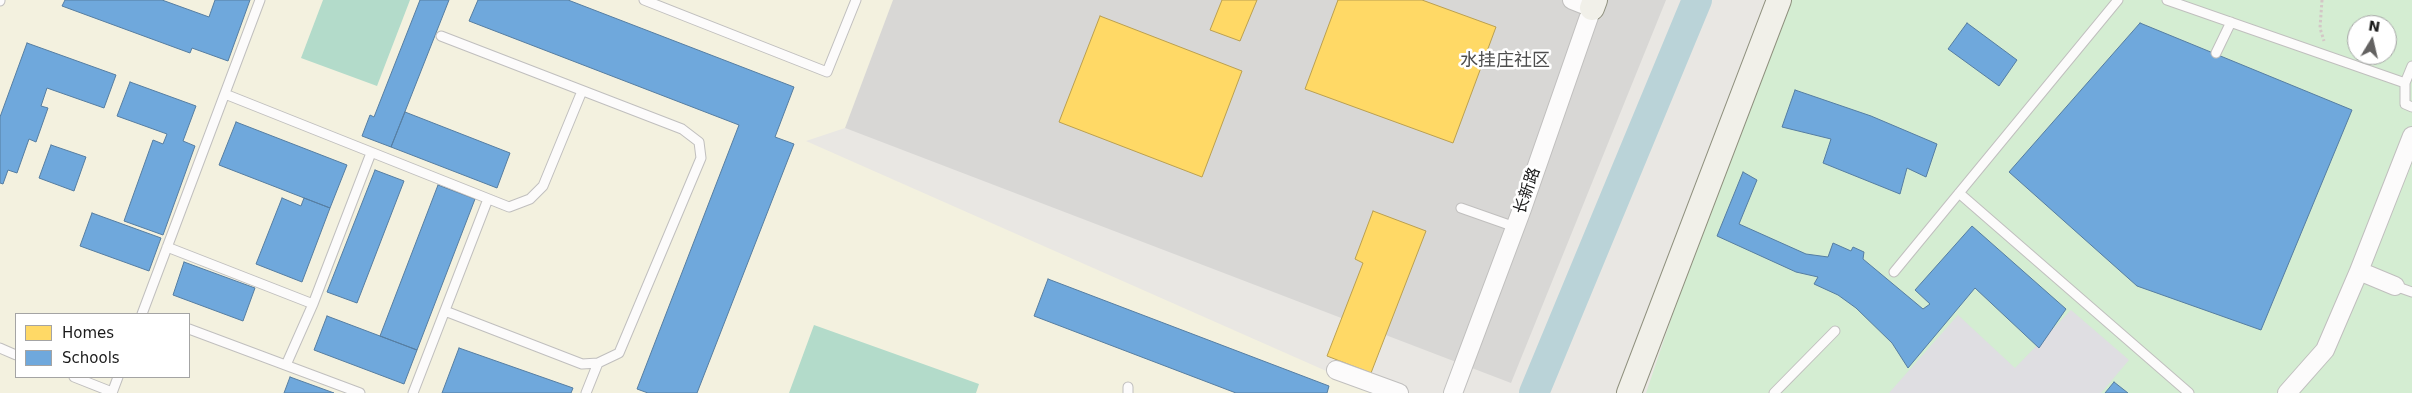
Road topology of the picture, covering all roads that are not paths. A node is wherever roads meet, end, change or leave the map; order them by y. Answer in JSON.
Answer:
{"nodes":[{"id":1,"x":260,"y":0,"type":"edge"},
{"id":2,"x":644,"y":0,"type":"edge"},
{"id":3,"x":856,"y":0,"type":"edge"},
{"id":4,"x":1779,"y":0,"type":"edge"},
{"id":5,"x":2118,"y":0,"type":"edge"},
{"id":6,"x":2167,"y":0,"type":"edge"},
{"id":7,"x":1586,"y":3,"type":"edge"},
{"id":8,"x":2231,"y":22,"type":"junction"},
{"id":9,"x":441,"y":36,"type":"dead end"},
{"id":10,"x":2216,"y":53,"type":"dead end"},
{"id":11,"x":2412,"y":66,"type":"edge"},
{"id":12,"x":2405,"y":83,"type":"junction"},
{"id":13,"x":582,"y":91,"type":"junction"},
{"id":14,"x":225,"y":94,"type":"junction"},
{"id":15,"x":2412,"y":107,"type":"edge"},
{"id":16,"x":2412,"y":136,"type":"edge"},
{"id":17,"x":371,"y":153,"type":"junction"},
{"id":18,"x":1959,"y":193,"type":"junction"},
{"id":19,"x":488,"y":199,"type":"junction"},
{"id":20,"x":1461,"y":208,"type":"dead end"},
{"id":21,"x":1515,"y":227,"type":"junction"},
{"id":22,"x":167,"y":247,"type":"junction"},
{"id":23,"x":2359,"y":271,"type":"junction"},
{"id":24,"x":1894,"y":272,"type":"dead end"},
{"id":25,"x":2396,"y":286,"type":"joint"},
{"id":26,"x":2412,"y":292,"type":"edge"},
{"id":27,"x":313,"y":304,"type":"junction"},
{"id":28,"x":445,"y":311,"type":"junction"},
{"id":29,"x":145,"y":313,"type":"edge"},
{"id":30,"x":190,"y":329,"type":"edge"},
{"id":31,"x":1835,"y":331,"type":"dead end"},
{"id":32,"x":0,"y":348,"type":"edge"},
{"id":33,"x":15,"y":355,"type":"edge"},
{"id":34,"x":598,"y":363,"type":"junction"},
{"id":35,"x":286,"y":365,"type":"junction"},
{"id":36,"x":1336,"y":370,"type":"dead end"},
{"id":37,"x":77,"y":378,"type":"edge"},
{"id":38,"x":118,"y":378,"type":"edge"},
{"id":39,"x":112,"y":392,"type":"edge"},
{"id":40,"x":360,"y":393,"type":"edge"},
{"id":41,"x":413,"y":393,"type":"edge"},
{"id":42,"x":586,"y":393,"type":"edge"},
{"id":43,"x":1400,"y":393,"type":"edge"},
{"id":44,"x":1453,"y":393,"type":"edge"},
{"id":45,"x":1629,"y":393,"type":"edge"},
{"id":46,"x":1774,"y":393,"type":"edge"},
{"id":47,"x":2187,"y":393,"type":"edge"},
{"id":48,"x":2287,"y":393,"type":"edge"}],
"edges":[{"from":1,"to":14,"type":"lane"},
{"from":2,"to":3,"type":"lane"},
{"from":4,"to":45,"type":"street"},
{"from":5,"to":18,"type":"lane"},
{"from":6,"to":8,"type":"lane"},
{"from":7,"to":21,"type":"street","name":"长新路"},
{"from":8,"to":10,"type":"lane"},
{"from":8,"to":12,"type":"lane"},
{"from":9,"to":13,"type":"lane"},
{"from":11,"to":12,"type":"lane"},
{"from":12,"to":15,"type":"lane"},
{"from":13,"to":19,"type":"lane"},
{"from":13,"to":34,"type":"lane"},
{"from":14,"to":17,"type":"lane"},
{"from":14,"to":22,"type":"lane"},
{"from":16,"to":23,"type":"street"},
{"from":17,"to":19,"type":"lane"},
{"from":17,"to":27,"type":"lane"},
{"from":18,"to":24,"type":"lane"},
{"from":18,"to":47,"type":"lane"},
{"from":19,"to":28,"type":"lane"},
{"from":20,"to":21,"type":"lane"},
{"from":21,"to":44,"type":"street","name":"长新路"},
{"from":22,"to":27,"type":"lane"},
{"from":22,"to":29,"type":"lane"},
{"from":23,"to":25,"type":"street"},
{"from":23,"to":48,"type":"street"},
{"from":25,"to":26,"type":"lane"},
{"from":27,"to":35,"type":"lane"},
{"from":28,"to":34,"type":"lane"},
{"from":28,"to":41,"type":"lane"},
{"from":30,"to":35,"type":"lane"},
{"from":31,"to":46,"type":"lane"},
{"from":32,"to":33,"type":"lane"},
{"from":34,"to":42,"type":"lane"},
{"from":35,"to":40,"type":"lane"},
{"from":36,"to":43,"type":"street"},
{"from":37,"to":39,"type":"lane"},
{"from":38,"to":39,"type":"lane"}]}
